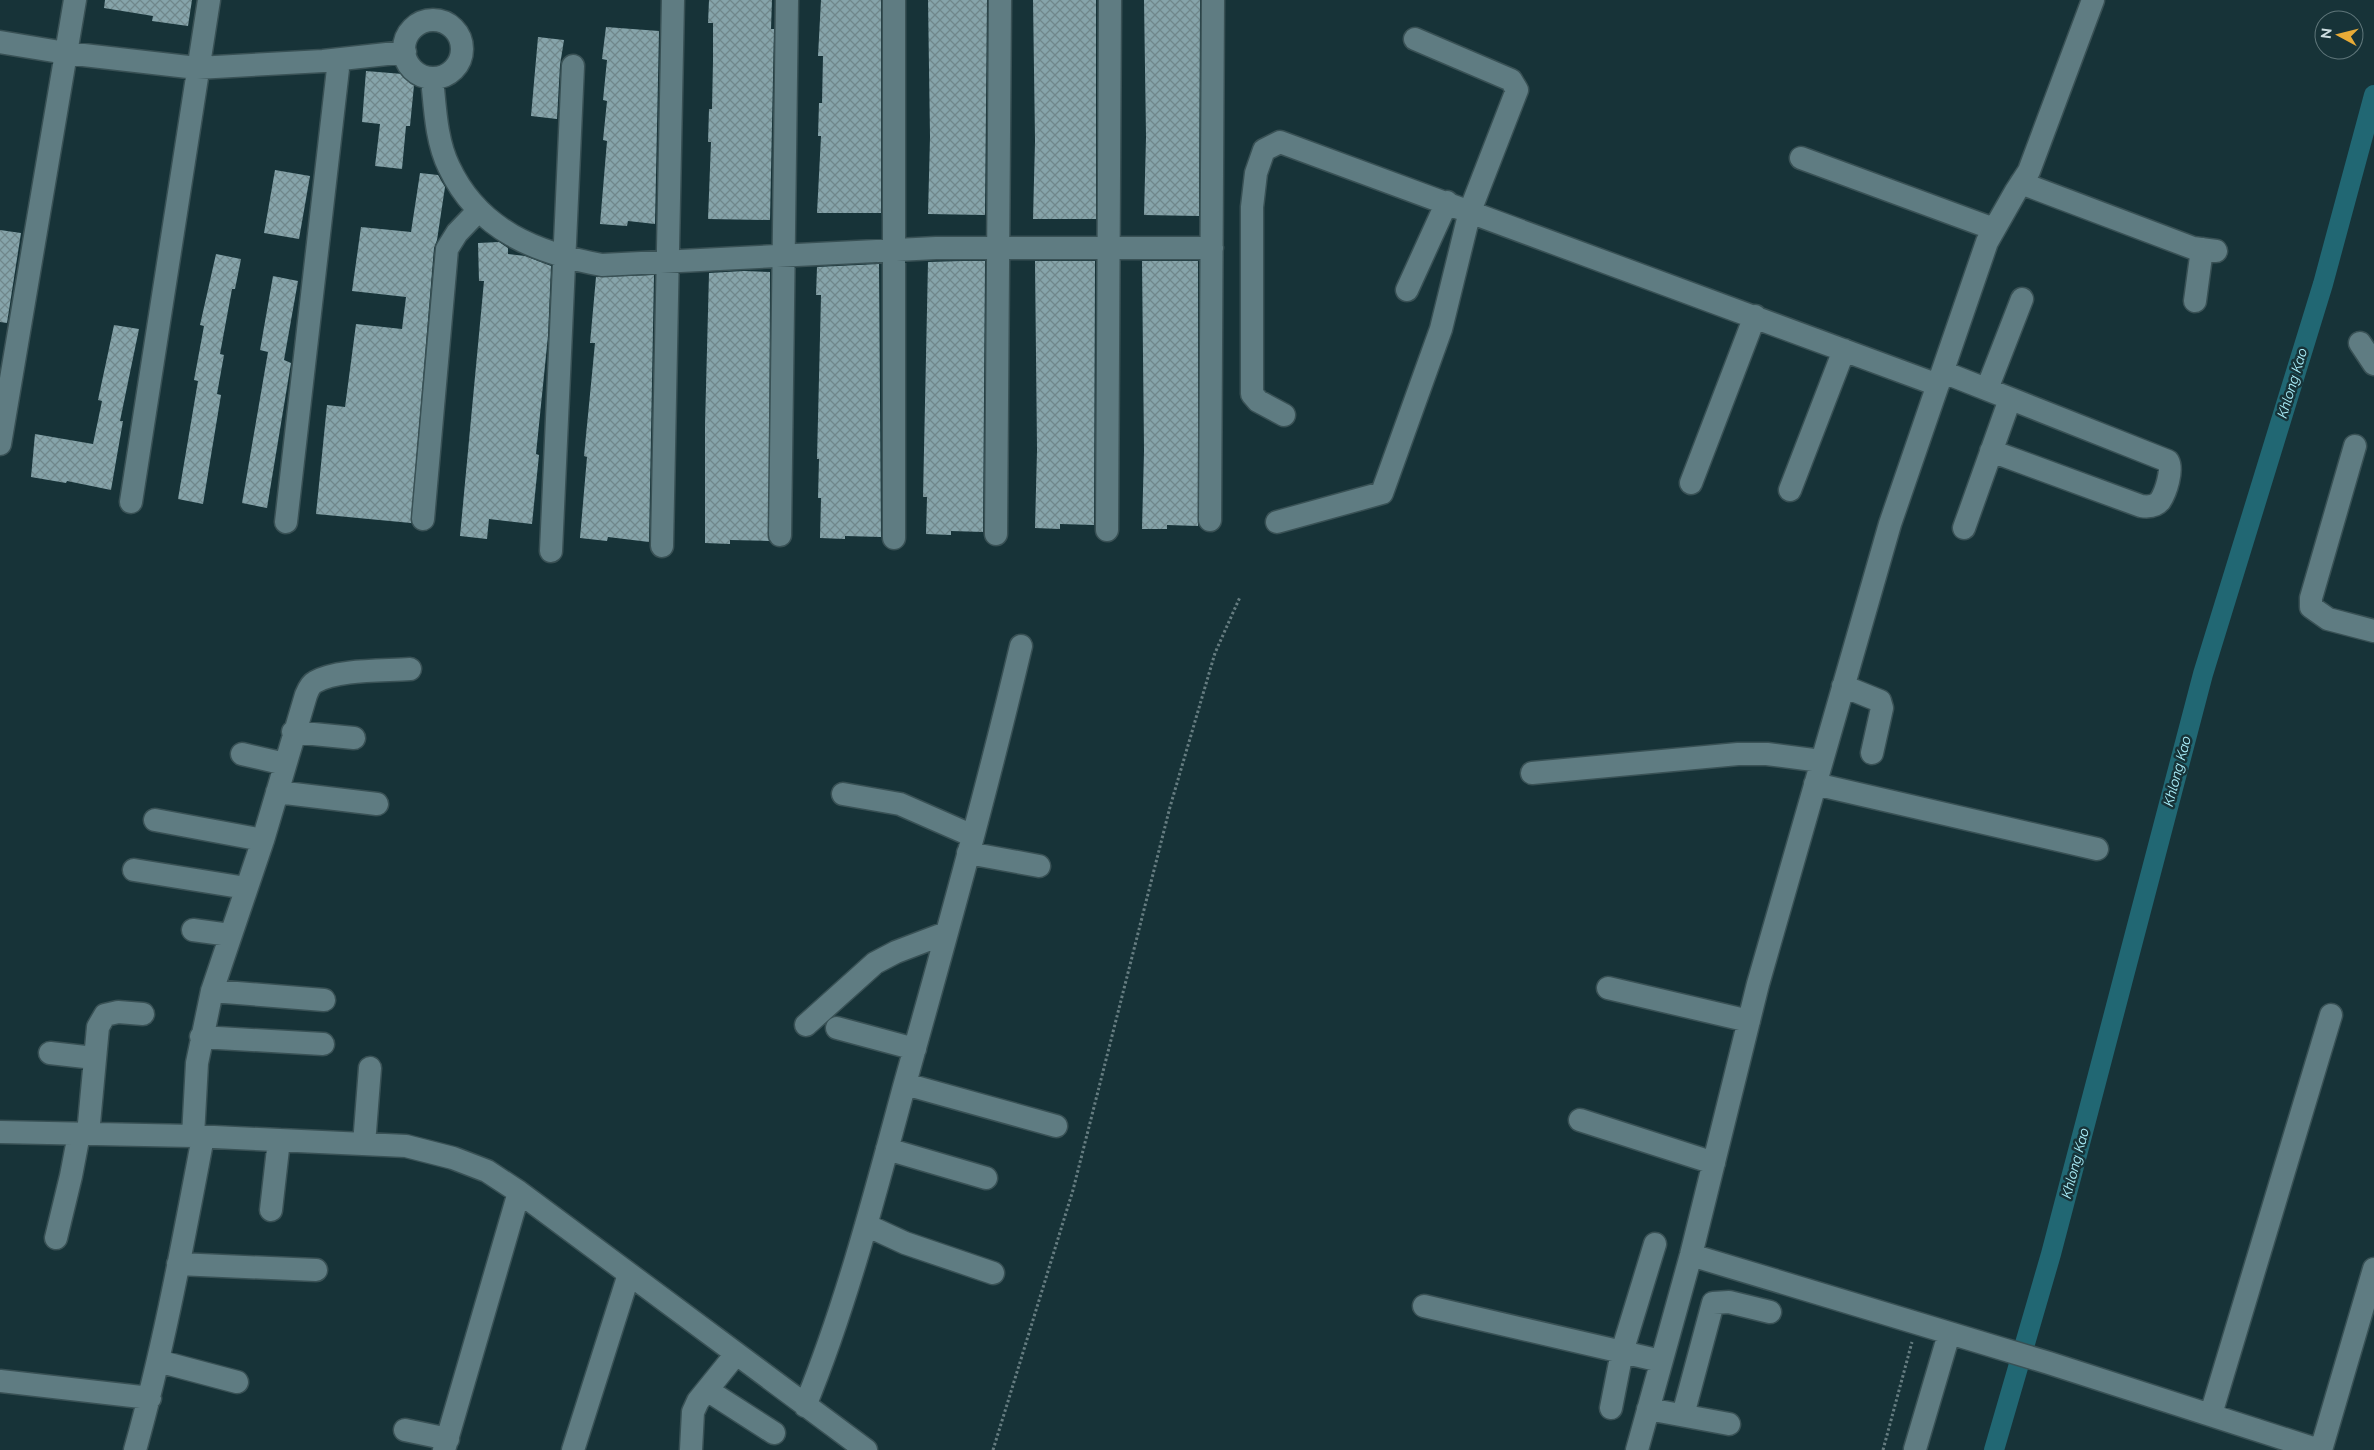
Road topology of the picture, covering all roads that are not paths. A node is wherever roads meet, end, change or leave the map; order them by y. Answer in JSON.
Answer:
{"nodes":[{"id":1,"x":75,"y":0,"type":"edge"},
{"id":2,"x":209,"y":0,"type":"edge"},
{"id":3,"x":673,"y":0,"type":"edge"},
{"id":4,"x":786,"y":0,"type":"edge"},
{"id":5,"x":894,"y":0,"type":"edge"},
{"id":6,"x":1000,"y":0,"type":"edge"},
{"id":7,"x":1110,"y":0,"type":"edge"},
{"id":8,"x":1213,"y":0,"type":"edge"},
{"id":9,"x":2093,"y":0,"type":"edge"},
{"id":10,"x":1415,"y":39,"type":"dead end"},
{"id":11,"x":0,"y":42,"type":"edge"},
{"id":12,"x":405,"y":52,"type":"junction"},
{"id":13,"x":66,"y":53,"type":"junction"},
{"id":14,"x":339,"y":60,"type":"junction"},
{"id":15,"x":573,"y":66,"type":"dead end"},
{"id":16,"x":197,"y":68,"type":"junction"},
{"id":17,"x":432,"y":78,"type":"junction"},
{"id":18,"x":1801,"y":158,"type":"dead end"},
{"id":19,"x":2021,"y":183,"type":"junction"},
{"id":20,"x":1447,"y":202,"type":"junction"},
{"id":21,"x":478,"y":211,"type":"junction"},
{"id":22,"x":1470,"y":211,"type":"junction"},
{"id":23,"x":1994,"y":230,"type":"junction"},
{"id":24,"x":998,"y":248,"type":"junction"},
{"id":25,"x":1109,"y":248,"type":"junction"},
{"id":26,"x":1212,"y":248,"type":"junction"},
{"id":27,"x":894,"y":250,"type":"junction"},
{"id":28,"x":784,"y":255,"type":"junction"},
{"id":29,"x":564,"y":256,"type":"junction"},
{"id":30,"x":668,"y":262,"type":"junction"},
{"id":31,"x":1406,"y":290,"type":"dead end"},
{"id":32,"x":2022,"y":299,"type":"dead end"},
{"id":33,"x":2195,"y":300,"type":"dead end"},
{"id":34,"x":1754,"y":316,"type":"junction"},
{"id":35,"x":2360,"y":343,"type":"dead end"},
{"id":36,"x":1844,"y":350,"type":"junction"},
{"id":37,"x":2374,"y":364,"type":"edge"},
{"id":38,"x":1940,"y":378,"type":"junction"},
{"id":39,"x":1987,"y":389,"type":"junction"},
{"id":40,"x":2010,"y":399,"type":"junction"},
{"id":41,"x":1284,"y":415,"type":"dead end"},
{"id":42,"x":0,"y":444,"type":"edge"},
{"id":43,"x":2355,"y":446,"type":"dead end"},
{"id":44,"x":1992,"y":451,"type":"junction"},
{"id":45,"x":1691,"y":483,"type":"dead end"},
{"id":46,"x":1790,"y":490,"type":"dead end"},
{"id":47,"x":131,"y":502,"type":"dead end"},
{"id":48,"x":423,"y":519,"type":"dead end"},
{"id":49,"x":1210,"y":520,"type":"dead end"},
{"id":50,"x":286,"y":522,"type":"dead end"},
{"id":51,"x":1278,"y":522,"type":"dead end"},
{"id":52,"x":1964,"y":528,"type":"dead end"},
{"id":53,"x":1107,"y":530,"type":"dead end"},
{"id":54,"x":996,"y":534,"type":"dead end"},
{"id":55,"x":780,"y":535,"type":"dead end"},
{"id":56,"x":894,"y":538,"type":"dead end"},
{"id":57,"x":662,"y":546,"type":"dead end"},
{"id":58,"x":551,"y":551,"type":"dead end"},
{"id":59,"x":2374,"y":631,"type":"edge"},
{"id":60,"x":1021,"y":646,"type":"dead end"},
{"id":61,"x":410,"y":668,"type":"dead end"},
{"id":62,"x":1843,"y":686,"type":"junction"},
{"id":63,"x":293,"y":732,"type":"junction"},
{"id":64,"x":354,"y":738,"type":"dead end"},
{"id":65,"x":1872,"y":753,"type":"dead end"},
{"id":66,"x":242,"y":754,"type":"dead end"},
{"id":67,"x":1822,"y":761,"type":"junction"},
{"id":68,"x":285,"y":764,"type":"junction"},
{"id":69,"x":1532,"y":773,"type":"dead end"},
{"id":70,"x":1816,"y":784,"type":"junction"},
{"id":71,"x":278,"y":792,"type":"junction"},
{"id":72,"x":842,"y":794,"type":"dead end"},
{"id":73,"x":377,"y":804,"type":"dead end"},
{"id":74,"x":155,"y":820,"type":"dead end"},
{"id":75,"x":263,"y":840,"type":"junction"},
{"id":76,"x":970,"y":845,"type":"junction"},
{"id":77,"x":2097,"y":849,"type":"dead end"},
{"id":78,"x":1039,"y":866,"type":"dead end"},
{"id":79,"x":134,"y":870,"type":"dead end"},
{"id":80,"x":246,"y":888,"type":"junction"},
{"id":81,"x":193,"y":930,"type":"dead end"},
{"id":82,"x":946,"y":933,"type":"junction"},
{"id":83,"x":230,"y":935,"type":"junction"},
{"id":84,"x":1608,"y":988,"type":"dead end"},
{"id":85,"x":212,"y":991,"type":"junction"},
{"id":86,"x":324,"y":1000,"type":"dead end"},
{"id":87,"x":143,"y":1014,"type":"dead end"},
{"id":88,"x":2331,"y":1015,"type":"dead end"},
{"id":89,"x":1749,"y":1021,"type":"junction"},
{"id":90,"x":806,"y":1025,"type":"dead end"},
{"id":91,"x":837,"y":1028,"type":"dead end"},
{"id":92,"x":201,"y":1037,"type":"junction"},
{"id":93,"x":323,"y":1044,"type":"dead end"},
{"id":94,"x":915,"y":1048,"type":"junction"},
{"id":95,"x":50,"y":1053,"type":"dead end"},
{"id":96,"x":94,"y":1058,"type":"junction"},
{"id":97,"x":370,"y":1068,"type":"dead end"},
{"id":98,"x":905,"y":1084,"type":"junction"},
{"id":99,"x":1580,"y":1120,"type":"dead end"},
{"id":100,"x":1056,"y":1126,"type":"dead end"},
{"id":101,"x":0,"y":1132,"type":"edge"},
{"id":102,"x":84,"y":1134,"type":"junction"},
{"id":103,"x":198,"y":1136,"type":"junction"},
{"id":104,"x":279,"y":1140,"type":"junction"},
{"id":105,"x":364,"y":1144,"type":"junction"},
{"id":106,"x":887,"y":1149,"type":"junction"},
{"id":107,"x":1714,"y":1163,"type":"junction"},
{"id":108,"x":986,"y":1178,"type":"dead end"},
{"id":109,"x":519,"y":1192,"type":"junction"},
{"id":110,"x":271,"y":1210,"type":"dead end"},
{"id":111,"x":866,"y":1224,"type":"junction"},
{"id":112,"x":56,"y":1238,"type":"dead end"},
{"id":113,"x":1656,"y":1244,"type":"dead end"},
{"id":114,"x":1691,"y":1255,"type":"junction"},
{"id":115,"x":178,"y":1264,"type":"junction"},
{"id":116,"x":2374,"y":1269,"type":"edge"},
{"id":117,"x":316,"y":1270,"type":"dead end"},
{"id":118,"x":993,"y":1273,"type":"dead end"},
{"id":119,"x":629,"y":1274,"type":"junction"},
{"id":120,"x":1424,"y":1306,"type":"dead end"},
{"id":121,"x":1770,"y":1312,"type":"dead end"},
{"id":122,"x":1949,"y":1334,"type":"junction"},
{"id":123,"x":1622,"y":1352,"type":"junction"},
{"id":124,"x":736,"y":1354,"type":"junction"},
{"id":125,"x":158,"y":1361,"type":"junction"},
{"id":126,"x":1661,"y":1362,"type":"junction"},
{"id":127,"x":0,"y":1381,"type":"edge"},
{"id":128,"x":237,"y":1382,"type":"dead end"},
{"id":129,"x":707,"y":1390,"type":"junction"},
{"id":130,"x":150,"y":1398,"type":"junction"},
{"id":131,"x":805,"y":1406,"type":"junction"},
{"id":132,"x":1611,"y":1408,"type":"dead end"},
{"id":133,"x":1648,"y":1409,"type":"junction"},
{"id":134,"x":2211,"y":1414,"type":"junction"},
{"id":135,"x":1683,"y":1415,"type":"junction"},
{"id":136,"x":1729,"y":1424,"type":"dead end"},
{"id":137,"x":405,"y":1430,"type":"dead end"},
{"id":138,"x":774,"y":1433,"type":"dead end"},
{"id":139,"x":446,"y":1445,"type":"edge"},
{"id":140,"x":1915,"y":1449,"type":"edge"},
{"id":141,"x":135,"y":1450,"type":"edge"},
{"id":142,"x":573,"y":1450,"type":"edge"},
{"id":143,"x":691,"y":1450,"type":"edge"},
{"id":144,"x":866,"y":1450,"type":"edge"},
{"id":145,"x":1636,"y":1450,"type":"edge"},
{"id":146,"x":2320,"y":1450,"type":"edge"}],
"edges":[{"from":1,"to":13,"type":"street"},
{"from":2,"to":16,"type":"street"},
{"from":3,"to":30,"type":"street"},
{"from":4,"to":28,"type":"street"},
{"from":5,"to":27,"type":"street"},
{"from":6,"to":24,"type":"street"},
{"from":7,"to":25,"type":"street"},
{"from":8,"to":26,"type":"street"},
{"from":9,"to":19,"type":"street"},
{"from":10,"to":22,"type":"street"},
{"from":11,"to":13,"type":"street"},
{"from":12,"to":14,"type":"street"},
{"from":12,"to":17,"type":"street"},
{"from":12,"to":17,"type":"street"},
{"from":13,"to":16,"type":"street"},
{"from":13,"to":42,"type":"street"},
{"from":14,"to":16,"type":"street"},
{"from":14,"to":50,"type":"street"},
{"from":15,"to":29,"type":"street"},
{"from":16,"to":47,"type":"street"},
{"from":17,"to":21,"type":"street"},
{"from":18,"to":23,"type":"street"},
{"from":19,"to":23,"type":"street"},
{"from":19,"to":33,"type":"street"},
{"from":20,"to":22,"type":"street"},
{"from":20,"to":31,"type":"street"},
{"from":20,"to":41,"type":"street"},
{"from":21,"to":29,"type":"street"},
{"from":21,"to":48,"type":"street"},
{"from":22,"to":34,"type":"street"},
{"from":22,"to":51,"type":"street"},
{"from":23,"to":38,"type":"street"},
{"from":24,"to":25,"type":"street"},
{"from":24,"to":27,"type":"street"},
{"from":24,"to":54,"type":"street"},
{"from":25,"to":26,"type":"street"},
{"from":25,"to":53,"type":"street"},
{"from":26,"to":49,"type":"street"},
{"from":27,"to":28,"type":"street"},
{"from":27,"to":56,"type":"street"},
{"from":28,"to":30,"type":"street"},
{"from":28,"to":55,"type":"street"},
{"from":29,"to":30,"type":"street"},
{"from":29,"to":58,"type":"street"},
{"from":30,"to":57,"type":"street"},
{"from":32,"to":39,"type":"street"},
{"from":34,"to":36,"type":"street"},
{"from":34,"to":45,"type":"street"},
{"from":35,"to":37,"type":"street"},
{"from":36,"to":38,"type":"street"},
{"from":36,"to":46,"type":"street"},
{"from":38,"to":39,"type":"street"},
{"from":38,"to":62,"type":"street"},
{"from":39,"to":40,"type":"street"},
{"from":40,"to":44,"type":"street"},
{"from":40,"to":44,"type":"street"},
{"from":43,"to":59,"type":"street"},
{"from":44,"to":52,"type":"street"},
{"from":60,"to":76,"type":"street"},
{"from":61,"to":63,"type":"street"},
{"from":62,"to":65,"type":"street"},
{"from":62,"to":67,"type":"street"},
{"from":63,"to":64,"type":"street"},
{"from":63,"to":68,"type":"street"},
{"from":66,"to":68,"type":"street"},
{"from":67,"to":69,"type":"street"},
{"from":67,"to":70,"type":"street"},
{"from":68,"to":71,"type":"street"},
{"from":70,"to":77,"type":"street"},
{"from":70,"to":89,"type":"street"},
{"from":71,"to":73,"type":"street"},
{"from":71,"to":75,"type":"street"},
{"from":72,"to":76,"type":"street"},
{"from":74,"to":75,"type":"street"},
{"from":75,"to":80,"type":"street"},
{"from":76,"to":78,"type":"street"},
{"from":76,"to":82,"type":"street"},
{"from":79,"to":80,"type":"street"},
{"from":80,"to":83,"type":"street"},
{"from":81,"to":83,"type":"street"},
{"from":82,"to":90,"type":"street"},
{"from":82,"to":94,"type":"street"},
{"from":83,"to":85,"type":"street"},
{"from":84,"to":89,"type":"street"},
{"from":85,"to":86,"type":"street"},
{"from":85,"to":92,"type":"street"},
{"from":87,"to":96,"type":"street"},
{"from":88,"to":134,"type":"street"},
{"from":89,"to":107,"type":"street"},
{"from":91,"to":94,"type":"street"},
{"from":92,"to":93,"type":"street"},
{"from":92,"to":103,"type":"street"},
{"from":94,"to":98,"type":"street"},
{"from":95,"to":96,"type":"street"},
{"from":96,"to":102,"type":"street"},
{"from":97,"to":105,"type":"street"},
{"from":98,"to":100,"type":"street"},
{"from":98,"to":106,"type":"street"},
{"from":99,"to":107,"type":"street"},
{"from":101,"to":102,"type":"street"},
{"from":102,"to":103,"type":"street"},
{"from":102,"to":112,"type":"street"},
{"from":103,"to":104,"type":"street"},
{"from":103,"to":115,"type":"street"},
{"from":104,"to":105,"type":"street"},
{"from":104,"to":110,"type":"street"},
{"from":105,"to":109,"type":"street"},
{"from":106,"to":108,"type":"street"},
{"from":106,"to":111,"type":"street"},
{"from":107,"to":114,"type":"street"},
{"from":109,"to":119,"type":"street"},
{"from":109,"to":139,"type":"street"},
{"from":111,"to":118,"type":"street"},
{"from":111,"to":131,"type":"street"},
{"from":113,"to":123,"type":"street"},
{"from":114,"to":122,"type":"street"},
{"from":114,"to":126,"type":"street"},
{"from":115,"to":117,"type":"street"},
{"from":115,"to":125,"type":"street"},
{"from":116,"to":146,"type":"street"},
{"from":119,"to":124,"type":"street"},
{"from":119,"to":142,"type":"street"},
{"from":120,"to":123,"type":"street"},
{"from":121,"to":135,"type":"street"},
{"from":122,"to":134,"type":"street"},
{"from":122,"to":140,"type":"street"},
{"from":123,"to":126,"type":"street"},
{"from":123,"to":132,"type":"street"},
{"from":124,"to":129,"type":"street"},
{"from":124,"to":131,"type":"street"},
{"from":125,"to":128,"type":"street"},
{"from":125,"to":130,"type":"street"},
{"from":126,"to":133,"type":"street"},
{"from":127,"to":130,"type":"street"},
{"from":129,"to":138,"type":"street"},
{"from":129,"to":143,"type":"street"},
{"from":130,"to":141,"type":"street"},
{"from":131,"to":144,"type":"street"},
{"from":133,"to":135,"type":"street"},
{"from":133,"to":145,"type":"street"},
{"from":134,"to":146,"type":"street"},
{"from":135,"to":136,"type":"street"},
{"from":137,"to":139,"type":"street"}]}
